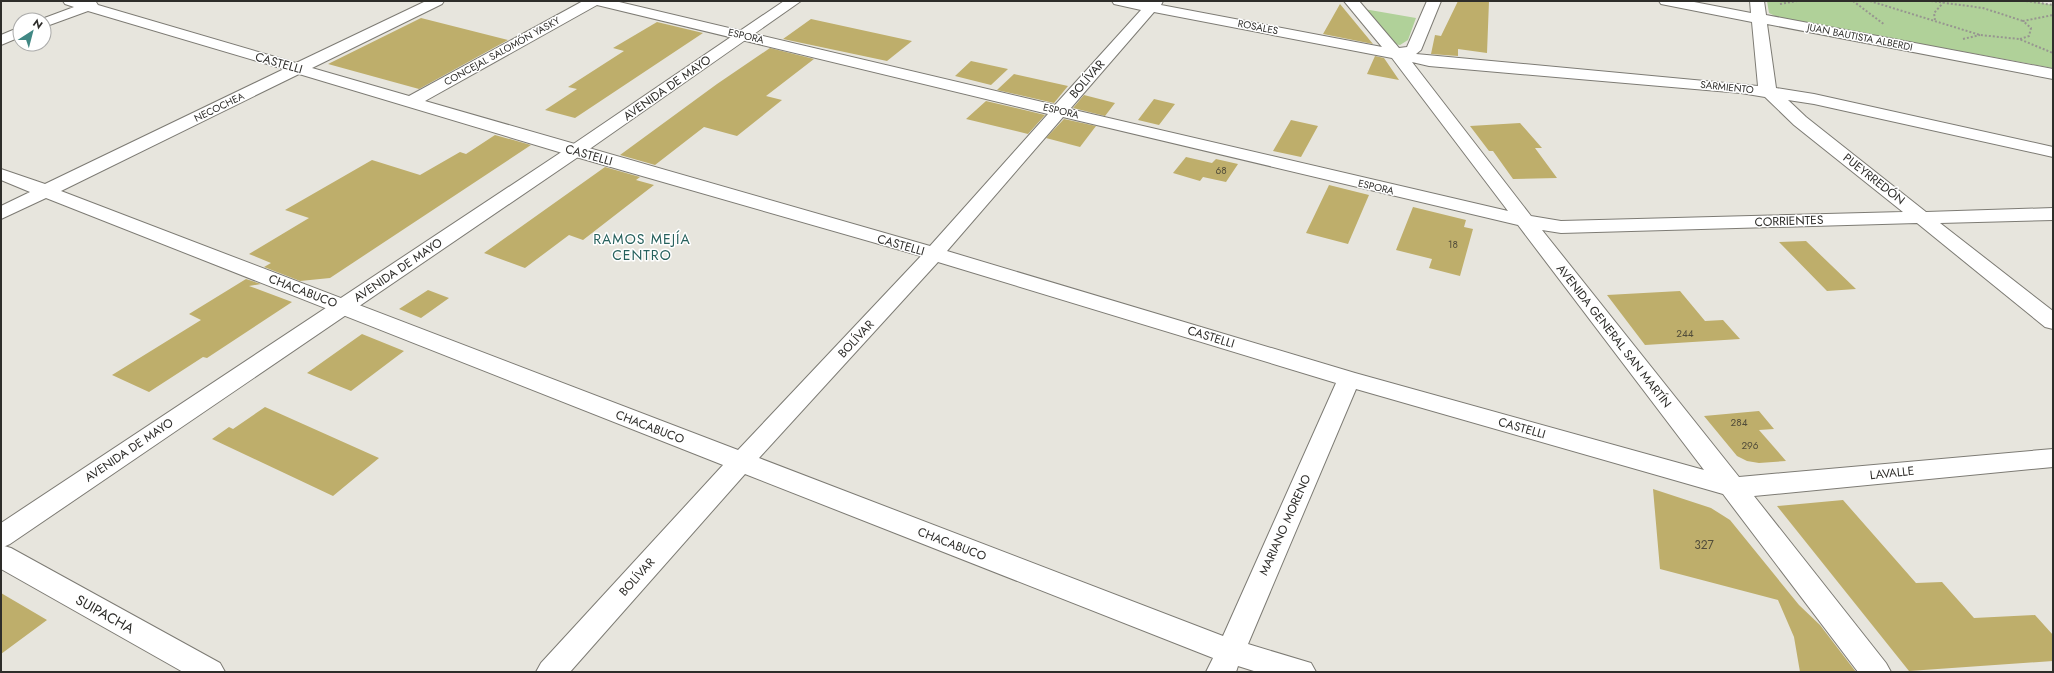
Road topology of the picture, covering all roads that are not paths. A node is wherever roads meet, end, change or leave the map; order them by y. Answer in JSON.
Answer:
{"nodes":[{"id":1,"x":70,"y":1,"type":"edge"},
{"id":2,"x":437,"y":1,"type":"edge"},
{"id":3,"x":596,"y":1,"type":"edge"},
{"id":4,"x":794,"y":1,"type":"edge"},
{"id":5,"x":1119,"y":1,"type":"edge"},
{"id":6,"x":1351,"y":1,"type":"edge"},
{"id":7,"x":1434,"y":1,"type":"edge"},
{"id":8,"x":1666,"y":1,"type":"edge"},
{"id":9,"x":1757,"y":1,"type":"edge"},
{"id":10,"x":94,"y":4,"type":"edge"},
{"id":11,"x":1153,"y":4,"type":"edge"},
{"id":12,"x":1759,"y":18,"type":"junction"},
{"id":13,"x":52,"y":20,"type":"edge"},
{"id":14,"x":12,"y":35,"type":"edge"},
{"id":15,"x":743,"y":36,"type":"junction"},
{"id":16,"x":1,"y":40,"type":"edge"},
{"id":17,"x":1397,"y":53,"type":"junction"},
{"id":18,"x":297,"y":68,"type":"junction"},
{"id":19,"x":2053,"y":74,"type":"edge"},
{"id":20,"x":1768,"y":92,"type":"junction"},
{"id":21,"x":411,"y":102,"type":"junction"},
{"id":22,"x":1059,"y":111,"type":"junction"},
{"id":23,"x":575,"y":152,"type":"junction"},
{"id":24,"x":2053,"y":152,"type":"edge"},
{"id":25,"x":1,"y":174,"type":"edge"},
{"id":26,"x":45,"y":192,"type":"junction"},
{"id":27,"x":1,"y":213,"type":"edge"},
{"id":28,"x":2053,"y":214,"type":"edge"},
{"id":29,"x":1922,"y":217,"type":"junction"},
{"id":30,"x":1525,"y":222,"type":"junction"},
{"id":31,"x":934,"y":254,"type":"junction"},
{"id":32,"x":344,"y":307,"type":"junction"},
{"id":33,"x":2053,"y":322,"type":"edge"},
{"id":34,"x":1349,"y":379,"type":"junction"},
{"id":35,"x":2053,"y":458,"type":"edge"},
{"id":36,"x":741,"y":462,"type":"junction"},
{"id":37,"x":1732,"y":487,"type":"junction"},
{"id":38,"x":1,"y":537,"type":"edge"},
{"id":39,"x":1,"y":556,"type":"edge"},
{"id":40,"x":1225,"y":662,"type":"edge"},
{"id":41,"x":210,"y":672,"type":"edge"},
{"id":42,"x":551,"y":672,"type":"edge"},
{"id":43,"x":1301,"y":672,"type":"edge"},
{"id":44,"x":1876,"y":672,"type":"edge"}],
"edges":[{"from":1,"to":10,"type":"street","name":"CASTELLI"},
{"from":2,"to":18,"type":"street","name":"NECOCHEA"},
{"from":3,"to":15,"type":"street","name":"ESPORA"},
{"from":3,"to":21,"type":"street","name":"CONCEJAL SALOMÓN YASKY"},
{"from":4,"to":15,"type":"street","name":"AVENIDA DE MAYO"},
{"from":5,"to":11,"type":"street","name":"ROSALES"},
{"from":6,"to":17,"type":"street","name":"AVENIDA GENERAL SAN MARTÍN"},
{"from":7,"to":17,"type":"street"},
{"from":8,"to":12,"type":"street","name":"JUAN BAUTISTA ALBERDI"},
{"from":9,"to":12,"type":"street"},
{"from":10,"to":13,"type":"street"},
{"from":10,"to":18,"type":"street","name":"CASTELLI"},
{"from":11,"to":17,"type":"street","name":"ROSALES"},
{"from":11,"to":22,"type":"street","name":"BOLÍVAR"},
{"from":12,"to":19,"type":"street","name":"JUAN BAUTISTA ALBERDI"},
{"from":12,"to":20,"type":"street"},
{"from":14,"to":16,"type":"street"},
{"from":15,"to":22,"type":"street","name":"ESPORA"},
{"from":15,"to":23,"type":"street","name":"AVENIDA DE MAYO"},
{"from":17,"to":20,"type":"street","name":"SARMIENTO"},
{"from":17,"to":30,"type":"street","name":"AVENIDA GENERAL SAN MARTÍN"},
{"from":18,"to":21,"type":"street","name":"CASTELLI"},
{"from":18,"to":26,"type":"street","name":"NECOCHEA"},
{"from":20,"to":24,"type":"street","name":"SARMIENTO"},
{"from":20,"to":29,"type":"street","name":"PUEYRREDÓN"},
{"from":21,"to":23,"type":"street","name":"CASTELLI"},
{"from":22,"to":30,"type":"street","name":"ESPORA"},
{"from":22,"to":31,"type":"street","name":"BOLÍVAR"},
{"from":23,"to":31,"type":"street","name":"CASTELLI"},
{"from":23,"to":32,"type":"street","name":"AVENIDA DE MAYO"},
{"from":25,"to":26,"type":"street","name":"CHACABUCO"},
{"from":26,"to":27,"type":"street","name":"NECOCHEA"},
{"from":26,"to":32,"type":"street","name":"CHACABUCO"},
{"from":28,"to":29,"type":"street","name":"CORRIENTES"},
{"from":29,"to":30,"type":"street","name":"CORRIENTES"},
{"from":29,"to":33,"type":"street","name":"PUEYRREDÓN"},
{"from":30,"to":37,"type":"street","name":"AVENIDA GENERAL SAN MARTÍN"},
{"from":31,"to":34,"type":"street","name":"CASTELLI"},
{"from":31,"to":36,"type":"street","name":"BOLÍVAR"},
{"from":32,"to":36,"type":"street","name":"CHACABUCO"},
{"from":32,"to":38,"type":"street","name":"AVENIDA DE MAYO"},
{"from":34,"to":37,"type":"street","name":"CASTELLI"},
{"from":34,"to":40,"type":"street","name":"MARIANO MORENO"},
{"from":35,"to":37,"type":"street","name":"LAVALLE"},
{"from":36,"to":40,"type":"street","name":"CHACABUCO"},
{"from":36,"to":42,"type":"street","name":"BOLÍVAR"},
{"from":37,"to":44,"type":"street","name":"AVENIDA GENERAL SAN MARTÍN"},
{"from":39,"to":41,"type":"street","name":"SUIPACHA"},
{"from":40,"to":43,"type":"street","name":"CHACABUCO"}]}
